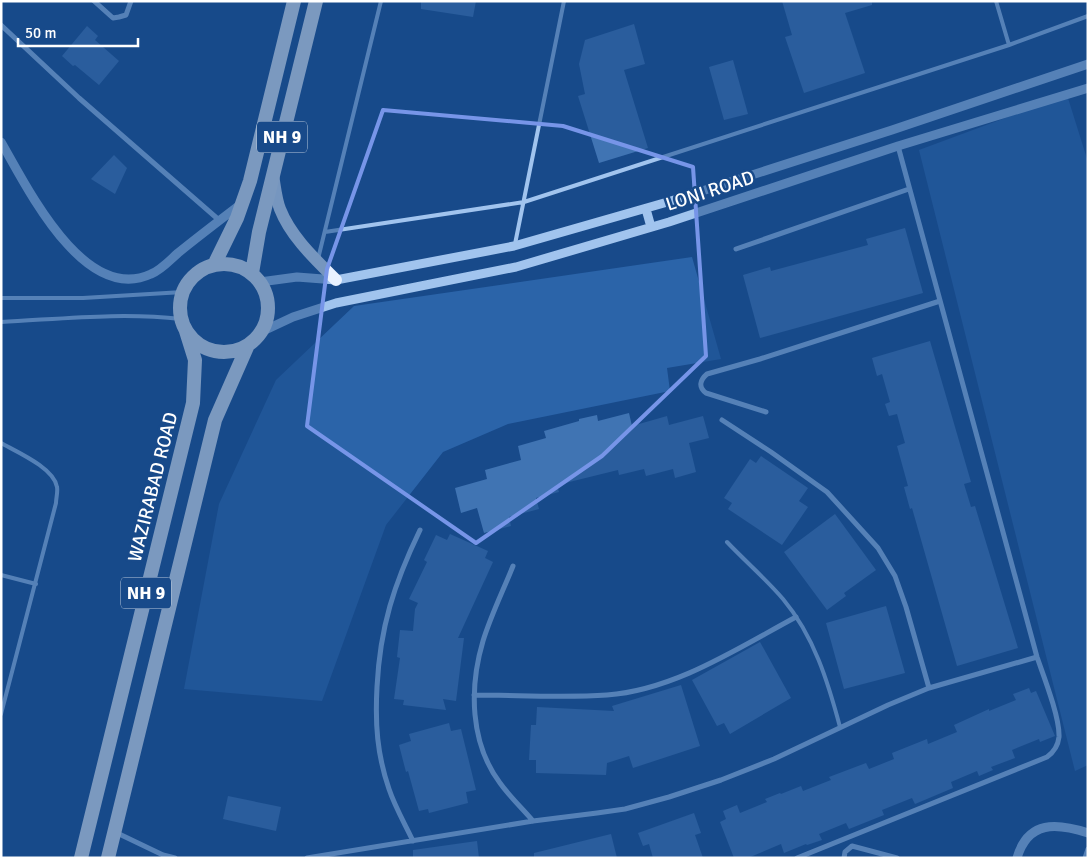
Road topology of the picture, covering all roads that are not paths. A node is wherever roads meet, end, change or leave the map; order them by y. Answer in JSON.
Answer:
{"nodes":[{"id":1,"x":94,"y":1,"type":"edge"},
{"id":2,"x":131,"y":1,"type":"edge"},
{"id":3,"x":294,"y":1,"type":"edge"},
{"id":4,"x":316,"y":1,"type":"edge"},
{"id":5,"x":381,"y":1,"type":"edge"},
{"id":6,"x":564,"y":1,"type":"edge"},
{"id":7,"x":996,"y":1,"type":"edge"},
{"id":8,"x":1088,"y":16,"type":"edge"},
{"id":9,"x":1,"y":25,"type":"edge"},
{"id":10,"x":1008,"y":45,"type":"junction"},
{"id":11,"x":1088,"y":64,"type":"edge"},
{"id":12,"x":1088,"y":89,"type":"edge"},
{"id":13,"x":1,"y":142,"type":"edge"},
{"id":14,"x":898,"y":146,"type":"junction"},
{"id":15,"x":273,"y":175,"type":"junction"},
{"id":16,"x":909,"y":188,"type":"junction"},
{"id":17,"x":524,"y":202,"type":"junction"},
{"id":18,"x":243,"y":203,"type":"junction"},
{"id":19,"x":646,"y":208,"type":"junction"},
{"id":20,"x":219,"y":220,"type":"junction"},
{"id":21,"x":651,"y":227,"type":"junction"},
{"id":22,"x":325,"y":232,"type":"junction"},
{"id":23,"x":514,"y":246,"type":"junction"},
{"id":24,"x":736,"y":249,"type":"dead end"},
{"id":25,"x":318,"y":262,"type":"junction"},
{"id":26,"x":214,"y":264,"type":"junction"},
{"id":27,"x":256,"y":278,"type":"junction"},
{"id":28,"x":336,"y":280,"type":"junction"},
{"id":29,"x":183,"y":292,"type":"junction"},
{"id":30,"x":1,"y":298,"type":"edge"},
{"id":31,"x":940,"y":301,"type":"junction"},
{"id":32,"x":1,"y":322,"type":"edge"},
{"id":33,"x":183,"y":324,"type":"junction"},
{"id":34,"x":261,"y":332,"type":"junction"},
{"id":35,"x":248,"y":345,"type":"junction"},
{"id":36,"x":766,"y":412,"type":"dead end"},
{"id":37,"x":722,"y":420,"type":"dead end"},
{"id":38,"x":1,"y":443,"type":"edge"},
{"id":39,"x":420,"y":530,"type":"dead end"},
{"id":40,"x":727,"y":542,"type":"dead end"},
{"id":41,"x":513,"y":566,"type":"dead end"},
{"id":42,"x":1,"y":575,"type":"edge"},
{"id":43,"x":36,"y":584,"type":"junction"},
{"id":44,"x":796,"y":617,"type":"junction"},
{"id":45,"x":1037,"y":657,"type":"junction"},
{"id":46,"x":929,"y":688,"type":"junction"},
{"id":47,"x":474,"y":695,"type":"junction"},
{"id":48,"x":1,"y":714,"type":"edge"},
{"id":49,"x":840,"y":727,"type":"junction"},
{"id":50,"x":533,"y":821,"type":"junction"},
{"id":51,"x":114,"y":832,"type":"junction"},
{"id":52,"x":1088,"y":834,"type":"edge"},
{"id":53,"x":414,"y":841,"type":"junction"},
{"id":54,"x":1088,"y":849,"type":"edge"},
{"id":55,"x":894,"y":857,"type":"edge"},
{"id":56,"x":81,"y":858,"type":"edge"},
{"id":57,"x":108,"y":858,"type":"edge"},
{"id":58,"x":175,"y":858,"type":"edge"},
{"id":59,"x":307,"y":858,"type":"edge"},
{"id":60,"x":797,"y":858,"type":"edge"},
{"id":61,"x":844,"y":858,"type":"edge"},
{"id":62,"x":1017,"y":858,"type":"edge"},
{"id":63,"x":1085,"y":858,"type":"edge"}],
"edges":[{"from":1,"to":2,"type":"street"},
{"from":3,"to":18,"type":"highway","number":"NH 9"},
{"from":4,"to":15,"type":"highway","number":"NH 9"},
{"from":5,"to":22,"type":"lane"},
{"from":6,"to":17,"type":"lane"},
{"from":7,"to":10,"type":"lane"},
{"from":8,"to":10,"type":"lane"},
{"from":9,"to":20,"type":"street"},
{"from":10,"to":17,"type":"lane"},
{"from":11,"to":19,"type":"street","name":"LONI ROAD"},
{"from":12,"to":14,"type":"street","name":"LONI ROAD"},
{"from":13,"to":20,"type":"street"},
{"from":14,"to":16,"type":"street"},
{"from":14,"to":21,"type":"street","name":"LONI ROAD"},
{"from":15,"to":25,"type":"main road"},
{"from":15,"to":27,"type":"highway","number":"NH 9"},
{"from":16,"to":24,"type":"street"},
{"from":16,"to":31,"type":"street"},
{"from":17,"to":22,"type":"lane"},
{"from":17,"to":23,"type":"lane"},
{"from":18,"to":20,"type":"street"},
{"from":18,"to":26,"type":"highway","number":"NH 9"},
{"from":19,"to":21,"type":"street"},
{"from":19,"to":23,"type":"street","name":"LONI ROAD"},
{"from":21,"to":34,"type":"street","name":"LONI ROAD"},
{"from":22,"to":25,"type":"lane"},
{"from":23,"to":28,"type":"street","name":"LONI ROAD"},
{"from":25,"to":28,"type":"main road"},
{"from":26,"to":27,"type":"highway"},
{"from":26,"to":29,"type":"highway"},
{"from":27,"to":28,"type":"street","name":"LONI ROAD"},
{"from":27,"to":34,"type":"highway"},
{"from":29,"to":30,"type":"lane"},
{"from":29,"to":33,"type":"highway"},
{"from":31,"to":36,"type":"street"},
{"from":31,"to":45,"type":"street"},
{"from":32,"to":33,"type":"lane"},
{"from":33,"to":35,"type":"highway"},
{"from":33,"to":56,"type":"highway","name":"WAZIRABAD ROAD","number":"NH 9"},
{"from":34,"to":35,"type":"highway"},
{"from":35,"to":51,"type":"highway","number":"NH 9"},
{"from":37,"to":46,"type":"street"},
{"from":38,"to":43,"type":"lane"},
{"from":39,"to":53,"type":"street"},
{"from":40,"to":44,"type":"lane"},
{"from":41,"to":47,"type":"street"},
{"from":42,"to":43,"type":"lane"},
{"from":43,"to":48,"type":"lane"},
{"from":44,"to":47,"type":"street"},
{"from":44,"to":49,"type":"lane"},
{"from":45,"to":46,"type":"street"},
{"from":45,"to":60,"type":"street"},
{"from":46,"to":49,"type":"street"},
{"from":47,"to":50,"type":"street"},
{"from":49,"to":50,"type":"street"},
{"from":50,"to":53,"type":"street"},
{"from":51,"to":57,"type":"highway","number":"NH 9"},
{"from":51,"to":58,"type":"street"},
{"from":52,"to":62,"type":"street"},
{"from":53,"to":59,"type":"street"},
{"from":54,"to":63,"type":"street"},
{"from":55,"to":61,"type":"street"}]}
